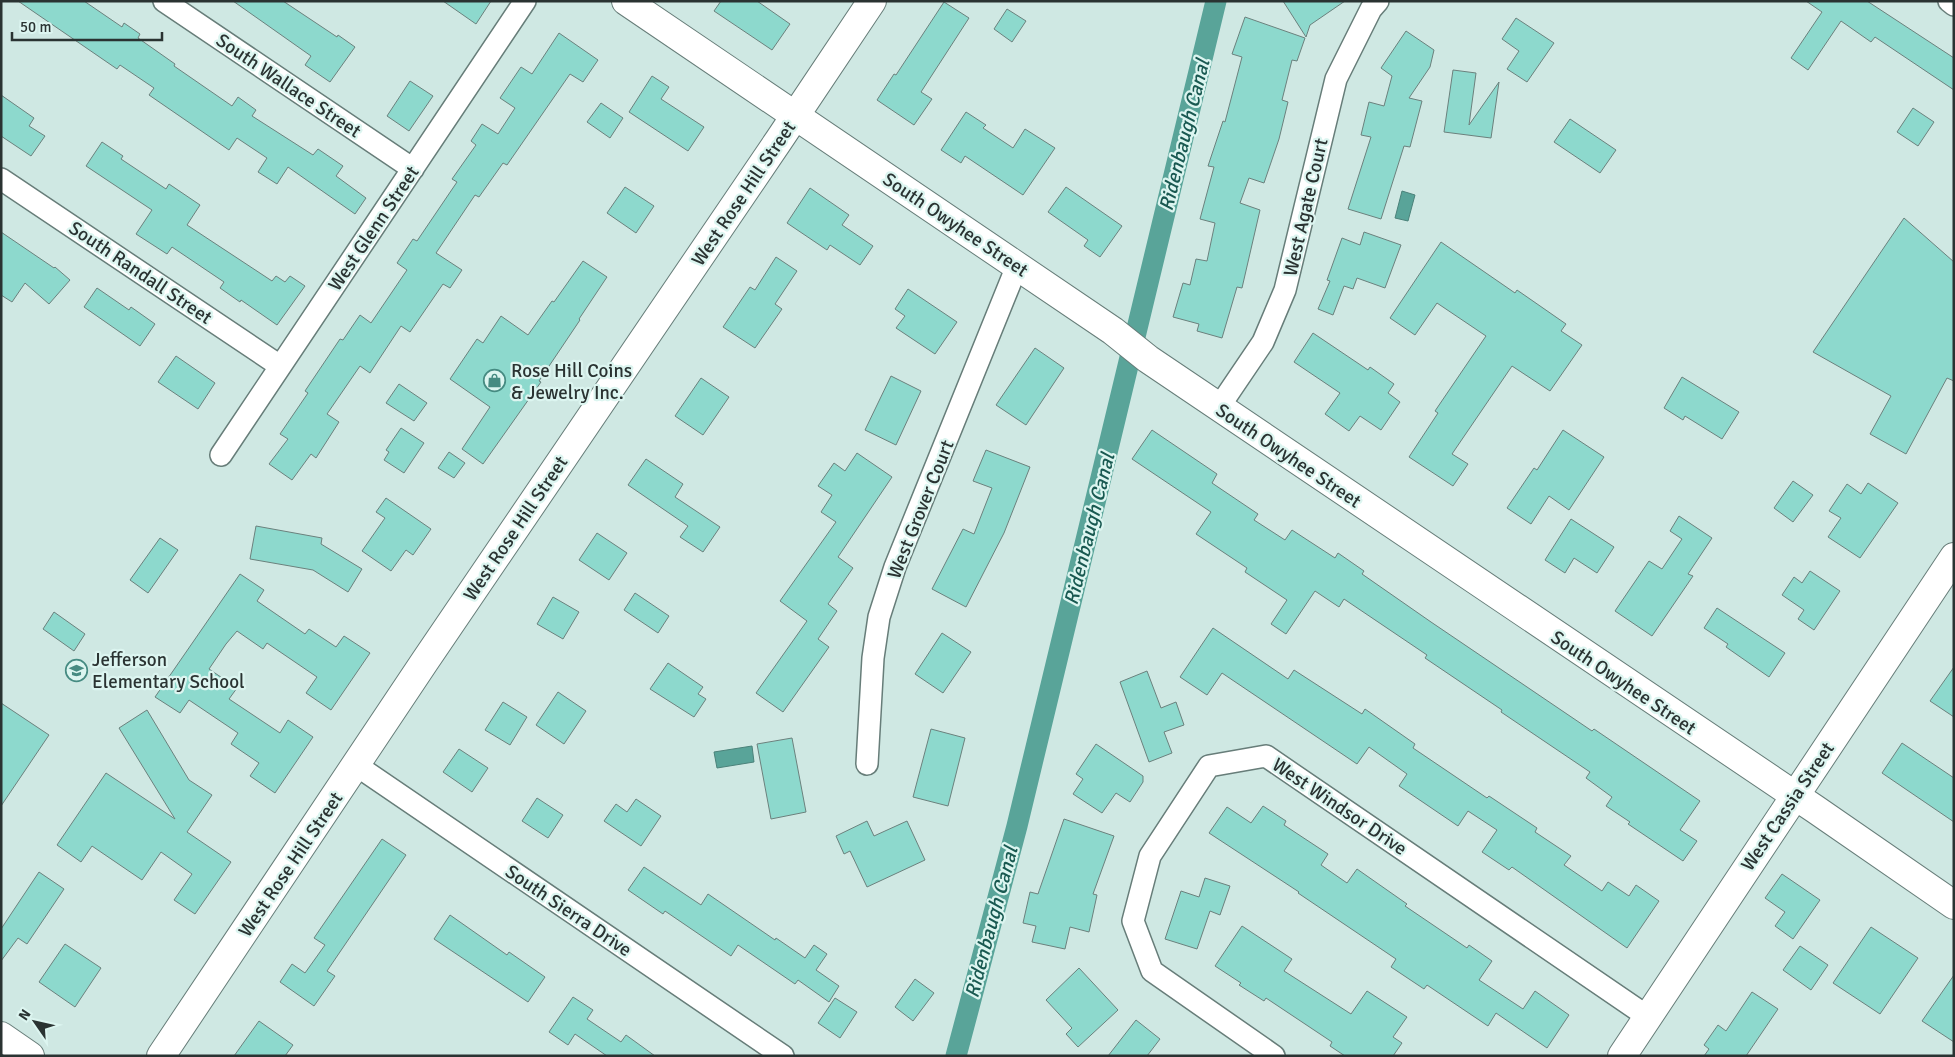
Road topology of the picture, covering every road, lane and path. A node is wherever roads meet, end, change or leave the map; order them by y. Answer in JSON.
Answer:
{"nodes":[{"id":1,"x":164,"y":1,"type":"edge"},
{"id":2,"x":525,"y":1,"type":"edge"},
{"id":3,"x":626,"y":1,"type":"edge"},
{"id":4,"x":872,"y":1,"type":"edge"},
{"id":5,"x":1378,"y":1,"type":"edge"},
{"id":6,"x":1949,"y":1,"type":"edge"},
{"id":7,"x":1954,"y":4,"type":"edge"},
{"id":8,"x":796,"y":116,"type":"junction"},
{"id":9,"x":413,"y":169,"type":"junction"},
{"id":10,"x":1,"y":179,"type":"edge"},
{"id":11,"x":1017,"y":266,"type":"junction"},
{"id":12,"x":280,"y":366,"type":"junction"},
{"id":13,"x":1219,"y":407,"type":"junction"},
{"id":14,"x":221,"y":455,"type":"dead end"},
{"id":15,"x":1954,"y":557,"type":"edge"},
{"id":16,"x":867,"y":764,"type":"dead end"},
{"id":17,"x":356,"y":765,"type":"junction"},
{"id":18,"x":1794,"y":796,"type":"junction"},
{"id":19,"x":1954,"y":906,"type":"edge"},
{"id":20,"x":1648,"y":1017,"type":"junction"},
{"id":21,"x":1,"y":1036,"type":"edge"},
{"id":22,"x":30,"y":1056,"type":"edge"},
{"id":23,"x":161,"y":1056,"type":"edge"},
{"id":24,"x":783,"y":1056,"type":"edge"},
{"id":25,"x":1274,"y":1056,"type":"edge"},
{"id":26,"x":1622,"y":1056,"type":"edge"}],
"edges":[{"from":1,"to":9,"type":"street","name":"South Wallace Street"},
{"from":2,"to":9,"type":"street","name":"West Glenn Street"},
{"from":3,"to":8,"type":"street","name":"South Owyhee Street"},
{"from":4,"to":8,"type":"street","name":"West Rose Hill Street"},
{"from":5,"to":13,"type":"street","name":"West Agate Court"},
{"from":6,"to":7,"type":"street"},
{"from":8,"to":11,"type":"street","name":"South Owyhee Street"},
{"from":8,"to":17,"type":"street","name":"West Rose Hill Street"},
{"from":9,"to":12,"type":"street","name":"West Glenn Street"},
{"from":10,"to":12,"type":"street","name":"South Randall Street"},
{"from":11,"to":13,"type":"street","name":"South Owyhee Street"},
{"from":11,"to":16,"type":"street","name":"West Grover Court"},
{"from":12,"to":14,"type":"street","name":"West Glenn Street"},
{"from":13,"to":18,"type":"street","name":"South Owyhee Street"},
{"from":15,"to":18,"type":"street","name":"West Cassia Street"},
{"from":17,"to":23,"type":"street","name":"West Rose Hill Street"},
{"from":17,"to":24,"type":"street","name":"South Sierra Drive"},
{"from":18,"to":19,"type":"street","name":"South Owyhee Street"},
{"from":18,"to":20,"type":"street","name":"West Cassia Street"},
{"from":20,"to":25,"type":"street","name":"West Windsor Drive"},
{"from":20,"to":26,"type":"street","name":"West Cassia Street"},
{"from":21,"to":22,"type":"street"}]}
